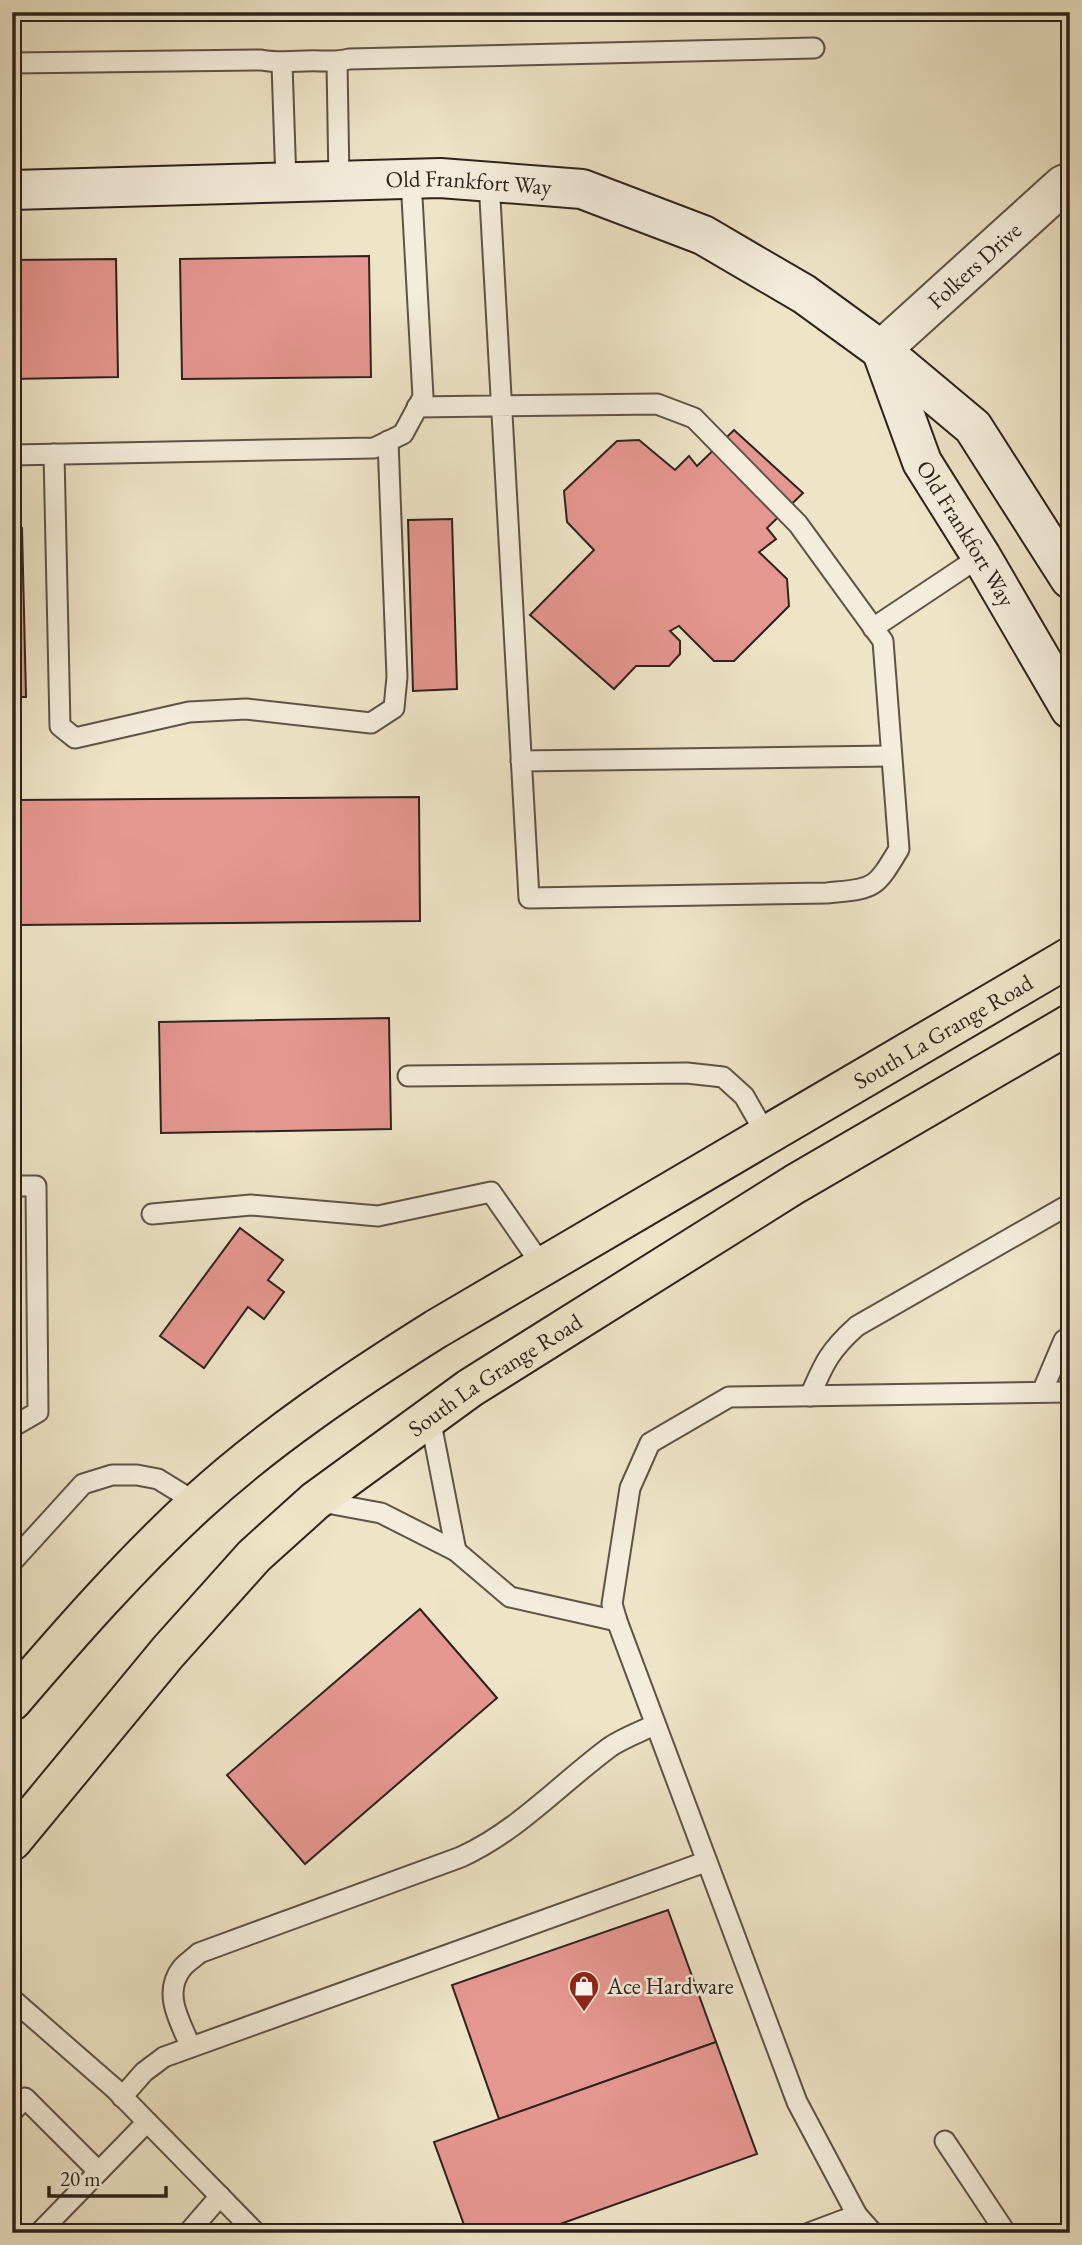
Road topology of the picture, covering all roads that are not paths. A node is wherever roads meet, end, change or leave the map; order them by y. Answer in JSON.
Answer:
{"nodes":[{"id":1,"x":814,"y":48,"type":"dead end"},
{"id":2,"x":12,"y":63,"type":"edge"},
{"id":3,"x":337,"y":63,"type":"junction"},
{"id":4,"x":282,"y":64,"type":"junction"},
{"id":5,"x":411,"y":179,"type":"junction"},
{"id":6,"x":339,"y":181,"type":"junction"},
{"id":7,"x":489,"y":181,"type":"junction"},
{"id":8,"x":1070,"y":182,"type":"edge"},
{"id":9,"x":286,"y":183,"type":"junction"},
{"id":10,"x":12,"y":190,"type":"edge"},
{"id":11,"x":881,"y":350,"type":"junction"},
{"id":12,"x":501,"y":405,"type":"junction"},
{"id":13,"x":417,"y":407,"type":"junction"},
{"id":14,"x":388,"y":441,"type":"junction"},
{"id":15,"x":54,"y":454,"type":"junction"},
{"id":16,"x":12,"y":455,"type":"edge"},
{"id":17,"x":981,"y":556,"type":"junction"},
{"id":18,"x":1070,"y":579,"type":"edge"},
{"id":19,"x":873,"y":628,"type":"junction"},
{"id":20,"x":1070,"y":709,"type":"edge"},
{"id":21,"x":891,"y":756,"type":"junction"},
{"id":22,"x":521,"y":761,"type":"junction"},
{"id":23,"x":1070,"y":957,"type":"edge"},
{"id":24,"x":1070,"y":1024,"type":"edge"},
{"id":25,"x":408,"y":1076,"type":"dead end"},
{"id":26,"x":767,"y":1136,"type":"junction"},
{"id":27,"x":12,"y":1186,"type":"edge"},
{"id":28,"x":1070,"y":1204,"type":"edge"},
{"id":29,"x":152,"y":1214,"type":"dead end"},
{"id":30,"x":543,"y":1267,"type":"junction"},
{"id":31,"x":1070,"y":1337,"type":"edge"},
{"id":32,"x":1042,"y":1392,"type":"junction"},
{"id":33,"x":1070,"y":1392,"type":"edge"},
{"id":34,"x":810,"y":1396,"type":"junction"},
{"id":35,"x":430,"y":1418,"type":"junction"},
{"id":36,"x":12,"y":1427,"type":"edge"},
{"id":37,"x":315,"y":1501,"type":"junction"},
{"id":38,"x":197,"y":1503,"type":"junction"},
{"id":39,"x":456,"y":1551,"type":"junction"},
{"id":40,"x":12,"y":1562,"type":"edge"},
{"id":41,"x":617,"y":1622,"type":"junction"},
{"id":42,"x":12,"y":1701,"type":"edge"},
{"id":43,"x":654,"y":1725,"type":"junction"},
{"id":44,"x":12,"y":1841,"type":"edge"},
{"id":45,"x":705,"y":1862,"type":"junction"},
{"id":46,"x":12,"y":1999,"type":"edge"},
{"id":47,"x":191,"y":2047,"type":"junction"},
{"id":48,"x":122,"y":2097,"type":"junction"},
{"id":49,"x":12,"y":2112,"type":"edge"},
{"id":50,"x":147,"y":2122,"type":"junction"},
{"id":51,"x":946,"y":2141,"type":"dead end"},
{"id":52,"x":98,"y":2171,"type":"junction"},
{"id":53,"x":220,"y":2196,"type":"junction"},
{"id":54,"x":857,"y":2215,"type":"junction"},
{"id":55,"x":39,"y":2233,"type":"edge"},
{"id":56,"x":188,"y":2233,"type":"edge"},
{"id":57,"x":256,"y":2233,"type":"edge"},
{"id":58,"x":809,"y":2233,"type":"edge"},
{"id":59,"x":873,"y":2233,"type":"edge"},
{"id":60,"x":1006,"y":2233,"type":"edge"}],
"edges":[{"from":1,"to":3,"type":"lane"},
{"from":2,"to":4,"type":"lane"},
{"from":3,"to":4,"type":"lane"},
{"from":3,"to":6,"type":"lane"},
{"from":4,"to":9,"type":"lane"},
{"from":5,"to":6,"type":"street","name":"Old Frankfort Way"},
{"from":5,"to":7,"type":"street","name":"Old Frankfort Way"},
{"from":5,"to":13,"type":"lane"},
{"from":6,"to":9,"type":"street","name":"Old Frankfort Way"},
{"from":7,"to":11,"type":"street","name":"Old Frankfort Way"},
{"from":7,"to":12,"type":"lane"},
{"from":8,"to":11,"type":"street","name":"Folkers Drive"},
{"from":9,"to":10,"type":"street","name":"Old Frankfort Way"},
{"from":11,"to":17,"type":"street","name":"Old Frankfort Way"},
{"from":11,"to":18,"type":"street","name":"Old Frankfort Way"},
{"from":12,"to":13,"type":"lane"},
{"from":12,"to":19,"type":"lane"},
{"from":12,"to":22,"type":"lane"},
{"from":13,"to":14,"type":"lane"},
{"from":14,"to":15,"type":"lane"},
{"from":14,"to":15,"type":"lane"},
{"from":15,"to":16,"type":"lane"},
{"from":17,"to":19,"type":"lane"},
{"from":17,"to":20,"type":"street","name":"Old Frankfort Way"},
{"from":19,"to":21,"type":"lane"},
{"from":21,"to":22,"type":"lane"},
{"from":21,"to":22,"type":"lane"},
{"from":23,"to":26,"type":"main road","name":"South La Grange Road"},
{"from":24,"to":35,"type":"main road","name":"South La Grange Road"},
{"from":25,"to":26,"type":"lane"},
{"from":26,"to":30,"type":"main road","name":"South La Grange Road"},
{"from":27,"to":36,"type":"lane"},
{"from":28,"to":34,"type":"lane"},
{"from":29,"to":30,"type":"lane"},
{"from":30,"to":38,"type":"main road","name":"South La Grange Road"},
{"from":31,"to":32,"type":"lane"},
{"from":32,"to":33,"type":"lane"},
{"from":32,"to":34,"type":"lane"},
{"from":34,"to":41,"type":"lane"},
{"from":35,"to":37,"type":"main road","name":"South La Grange Road"},
{"from":35,"to":39,"type":"lane"},
{"from":37,"to":39,"type":"lane"},
{"from":37,"to":44,"type":"main road","name":"South La Grange Road"},
{"from":38,"to":40,"type":"lane"},
{"from":38,"to":42,"type":"main road","name":"South La Grange Road"},
{"from":39,"to":41,"type":"lane"},
{"from":41,"to":43,"type":"lane"},
{"from":43,"to":45,"type":"lane"},
{"from":43,"to":47,"type":"lane"},
{"from":45,"to":47,"type":"lane"},
{"from":45,"to":54,"type":"lane"},
{"from":46,"to":48,"type":"lane"},
{"from":47,"to":48,"type":"lane"},
{"from":48,"to":50,"type":"lane"},
{"from":49,"to":52,"type":"lane"},
{"from":50,"to":52,"type":"lane"},
{"from":50,"to":53,"type":"lane"},
{"from":51,"to":60,"type":"lane"},
{"from":52,"to":55,"type":"lane"},
{"from":53,"to":56,"type":"lane"},
{"from":53,"to":57,"type":"lane"},
{"from":54,"to":58,"type":"lane"},
{"from":54,"to":59,"type":"lane"}]}
